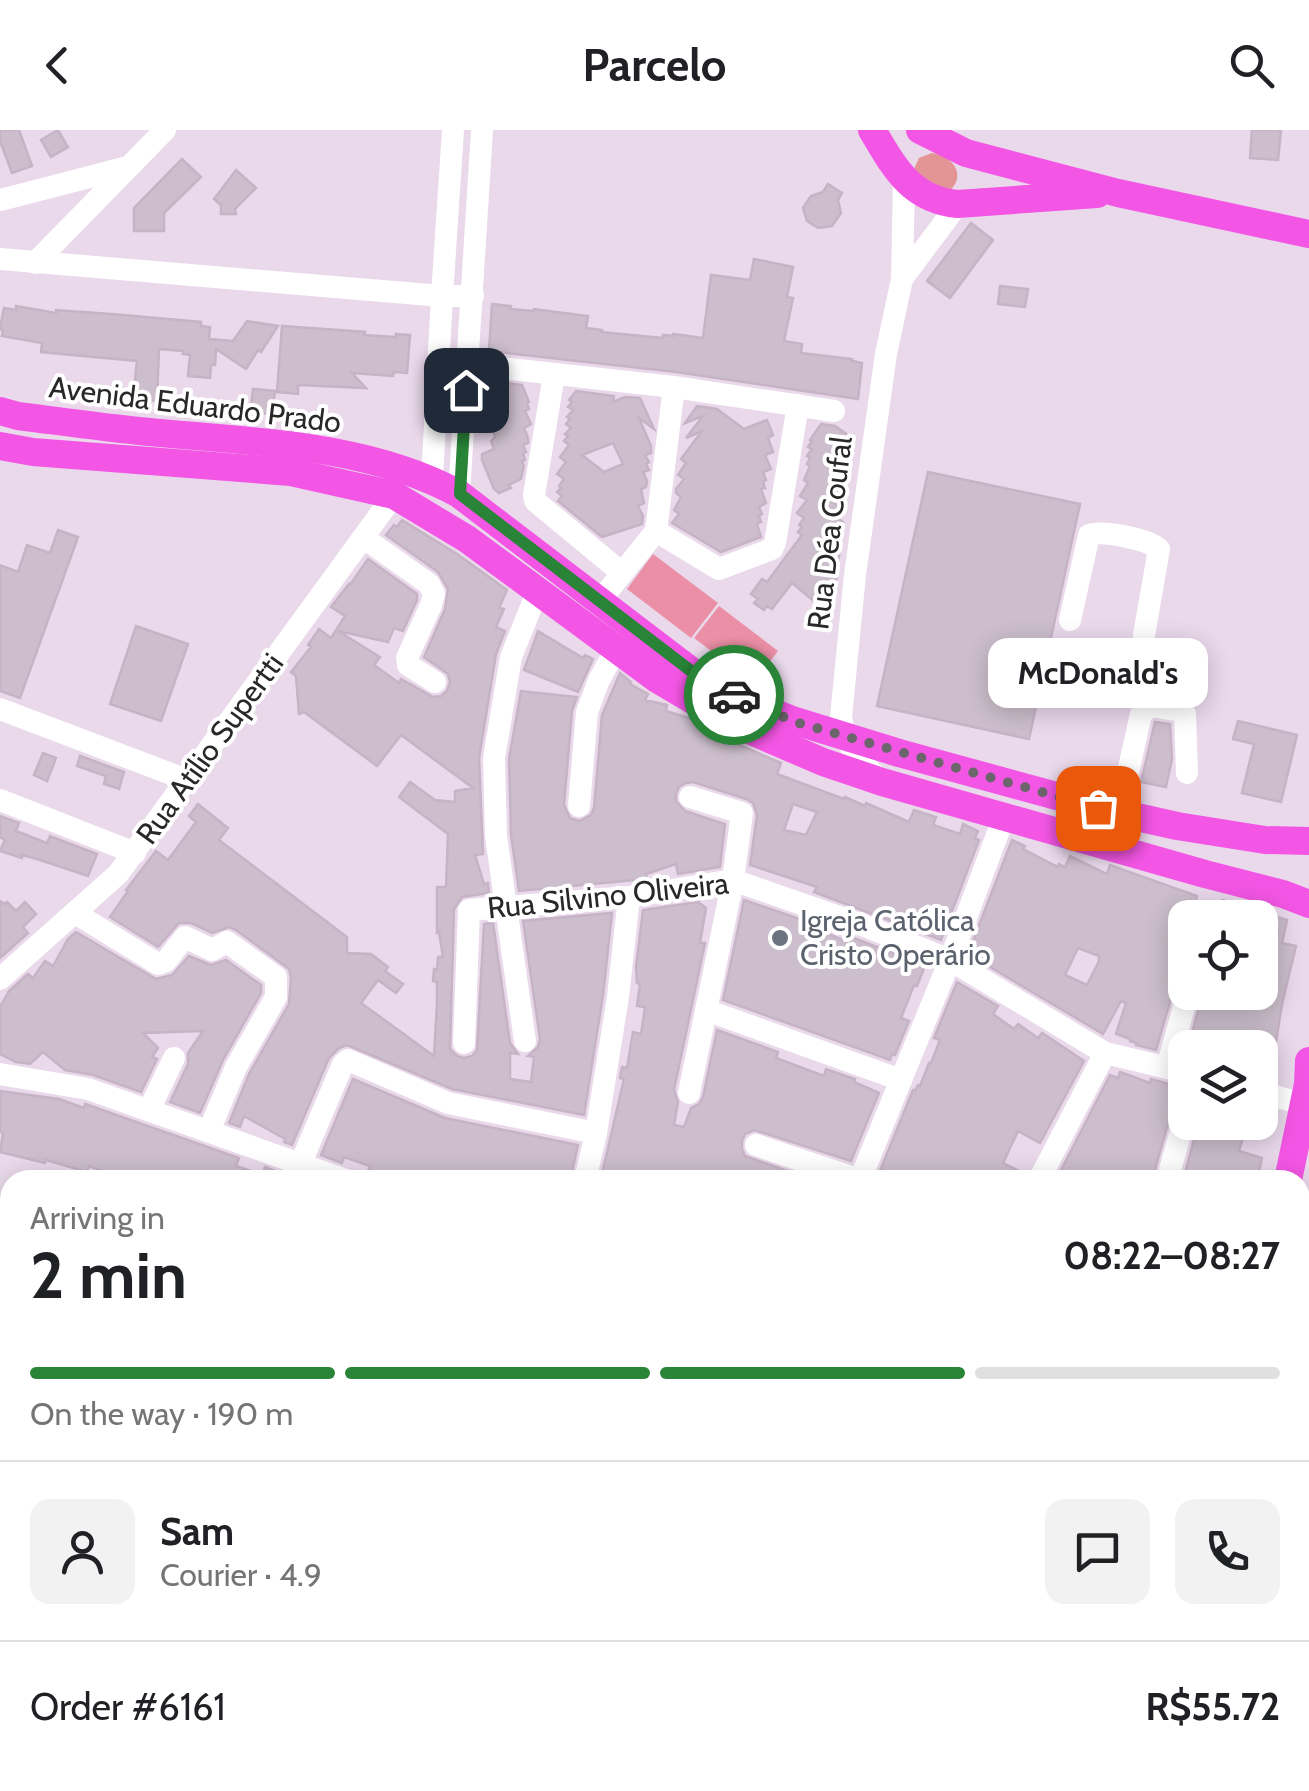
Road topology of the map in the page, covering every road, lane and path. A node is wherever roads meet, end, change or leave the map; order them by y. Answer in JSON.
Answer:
{"nodes":[{"id":1,"x":166,"y":130,"type":"edge"},
{"id":2,"x":453,"y":130,"type":"edge"},
{"id":3,"x":482,"y":130,"type":"edge"},
{"id":4,"x":872,"y":130,"type":"edge"},
{"id":5,"x":923,"y":131,"type":"edge"},
{"id":6,"x":962,"y":141,"type":"edge"},
{"id":7,"x":132,"y":166,"type":"junction"},
{"id":8,"x":904,"y":180,"type":"junction"},
{"id":9,"x":1118,"y":193,"type":"junction"},
{"id":10,"x":0,"y":200,"type":"edge"},
{"id":11,"x":958,"y":204,"type":"junction"},
{"id":12,"x":1258,"y":221,"type":"junction"},
{"id":13,"x":1309,"y":230,"type":"edge"},
{"id":14,"x":1309,"y":251,"type":"edge"},
{"id":15,"x":0,"y":259,"type":"edge"},
{"id":16,"x":35,"y":264,"type":"junction"},
{"id":17,"x":902,"y":279,"type":"junction"},
{"id":18,"x":442,"y":296,"type":"junction"},
{"id":19,"x":473,"y":296,"type":"junction"},
{"id":20,"x":492,"y":367,"type":"dead end"},
{"id":21,"x":554,"y":375,"type":"junction"},
{"id":22,"x":674,"y":387,"type":"junction"},
{"id":23,"x":798,"y":405,"type":"junction"},
{"id":24,"x":834,"y":411,"type":"dead end"},
{"id":25,"x":6,"y":413,"type":"edge"},
{"id":26,"x":2,"y":446,"type":"edge"},
{"id":27,"x":432,"y":479,"type":"junction"},
{"id":28,"x":460,"y":494,"type":"junction"},
{"id":29,"x":394,"y":495,"type":"junction"},
{"id":30,"x":656,"y":530,"type":"junction"},
{"id":31,"x":364,"y":538,"type":"junction"},
{"id":32,"x":612,"y":585,"type":"junction"},
{"id":33,"x":538,"y":590,"type":"junction"},
{"id":34,"x":1070,"y":620,"type":"dead end"},
{"id":35,"x":1144,"y":635,"type":"dead end"},
{"id":36,"x":616,"y":649,"type":"junction"},
{"id":37,"x":435,"y":682,"type":"dead end"},
{"id":38,"x":0,"y":709,"type":"edge"},
{"id":39,"x":844,"y":736,"type":"junction"},
{"id":40,"x":1187,"y":772,"type":"dead end"},
{"id":41,"x":187,"y":780,"type":"junction"},
{"id":42,"x":882,"y":782,"type":"junction"},
{"id":43,"x":690,"y":797,"type":"dead end"},
{"id":44,"x":0,"y":800,"type":"edge"},
{"id":45,"x":578,"y":806,"type":"dead end"},
{"id":46,"x":1118,"y":813,"type":"junction"},
{"id":47,"x":1004,"y":817,"type":"junction"},
{"id":48,"x":1309,"y":841,"type":"edge"},
{"id":49,"x":135,"y":853,"type":"junction"},
{"id":50,"x":733,"y":880,"type":"junction"},
{"id":51,"x":629,"y":897,"type":"junction"},
{"id":52,"x":1309,"y":904,"type":"edge"},
{"id":53,"x":506,"y":906,"type":"junction"},
{"id":54,"x":75,"y":913,"type":"junction"},
{"id":55,"x":950,"y":960,"type":"junction"},
{"id":56,"x":2,"y":973,"type":"edge"},
{"id":57,"x":706,"y":1010,"type":"junction"},
{"id":58,"x":524,"y":1041,"type":"dead end"},
{"id":59,"x":464,"y":1043,"type":"dead end"},
{"id":60,"x":1105,"y":1053,"type":"junction"},
{"id":61,"x":174,"y":1058,"type":"dead end"},
{"id":62,"x":1309,"y":1061,"type":"edge"},
{"id":63,"x":1168,"y":1068,"type":"edge"},
{"id":64,"x":0,"y":1074,"type":"edge"},
{"id":65,"x":901,"y":1080,"type":"junction"},
{"id":66,"x":1307,"y":1090,"type":"edge"},
{"id":67,"x":1278,"y":1091,"type":"edge"},
{"id":68,"x":689,"y":1093,"type":"dead end"},
{"id":69,"x":149,"y":1110,"type":"junction"},
{"id":70,"x":209,"y":1131,"type":"junction"},
{"id":71,"x":596,"y":1133,"type":"junction"},
{"id":72,"x":1179,"y":1140,"type":"edge"},
{"id":73,"x":756,"y":1145,"type":"dead end"},
{"id":74,"x":300,"y":1165,"type":"junction"},
{"id":75,"x":315,"y":1170,"type":"edge"},
{"id":76,"x":591,"y":1170,"type":"edge"},
{"id":77,"x":830,"y":1170,"type":"edge"},
{"id":78,"x":864,"y":1170,"type":"edge"},
{"id":79,"x":1044,"y":1170,"type":"edge"},
{"id":80,"x":1171,"y":1170,"type":"edge"},
{"id":81,"x":1290,"y":1170,"type":"edge"}],
"edges":[{"from":1,"to":7,"type":"street"},
{"from":2,"to":18,"type":"street"},
{"from":3,"to":19,"type":"street"},
{"from":4,"to":8,"type":"main road"},
{"from":5,"to":6,"type":"main road"},
{"from":5,"to":8,"type":"main road","name":"Rua Déa Coufal"},
{"from":6,"to":9,"type":"main road"},
{"from":6,"to":11,"type":"main road","name":"Rua Déa Coufal"},
{"from":7,"to":10,"type":"street"},
{"from":7,"to":16,"type":"street"},
{"from":8,"to":11,"type":"main road"},
{"from":8,"to":17,"type":"street","name":"Rua Déa Coufal"},
{"from":9,"to":11,"type":"main road"},
{"from":9,"to":12,"type":"main road"},
{"from":11,"to":17,"type":"street","name":"Rua Déa Coufal"},
{"from":12,"to":13,"type":"main road"},
{"from":12,"to":14,"type":"main road"},
{"from":15,"to":16,"type":"street"},
{"from":16,"to":18,"type":"street"},
{"from":17,"to":39,"type":"street","name":"Rua Déa Coufal"},
{"from":18,"to":19,"type":"street"},
{"from":18,"to":27,"type":"street"},
{"from":19,"to":28,"type":"street"},
{"from":20,"to":21,"type":"street"},
{"from":21,"to":22,"type":"street"},
{"from":21,"to":32,"type":"street"},
{"from":22,"to":23,"type":"street"},
{"from":22,"to":30,"type":"street"},
{"from":23,"to":24,"type":"street"},
{"from":23,"to":30,"type":"street"},
{"from":25,"to":26,"type":"main road"},
{"from":25,"to":27,"type":"main road","name":"Avenida Eduardo Prado"},
{"from":26,"to":29,"type":"main road","name":"Avenida Eduardo Prado"},
{"from":27,"to":28,"type":"main road","name":"Avenida Eduardo Prado"},
{"from":28,"to":32,"type":"main road","name":"Avenida Eduardo Prado"},
{"from":29,"to":31,"type":"street","name":"Rua Atílio Supertti"},
{"from":29,"to":33,"type":"main road","name":"Avenida Eduardo Prado"},
{"from":30,"to":32,"type":"street"},
{"from":31,"to":37,"type":"street"},
{"from":31,"to":41,"type":"street","name":"Rua Atílio Supertti"},
{"from":32,"to":39,"type":"main road","name":"Avenida Eduardo Prado"},
{"from":33,"to":36,"type":"main road","name":"Avenida Eduardo Prado"},
{"from":33,"to":53,"type":"street"},
{"from":34,"to":35,"type":"street"},
{"from":36,"to":42,"type":"main road","name":"Avenida Eduardo Prado"},
{"from":36,"to":45,"type":"street"},
{"from":38,"to":41,"type":"street"},
{"from":39,"to":42,"type":"street"},
{"from":39,"to":46,"type":"main road","name":"Avenida Eduardo Prado"},
{"from":40,"to":46,"type":"street"},
{"from":41,"to":49,"type":"street","name":"Rua Atílio Supertti"},
{"from":42,"to":47,"type":"main road","name":"Avenida Eduardo Prado"},
{"from":43,"to":50,"type":"street"},
{"from":44,"to":49,"type":"street"},
{"from":46,"to":48,"type":"main road","name":"Avenida Eduardo Prado"},
{"from":47,"to":52,"type":"main road","name":"Avenida Eduardo Prado"},
{"from":47,"to":55,"type":"street"},
{"from":49,"to":54,"type":"street","name":"Rua Atílio Supertti"},
{"from":50,"to":51,"type":"street","name":"Rua Silvino Oliveira"},
{"from":50,"to":55,"type":"street","name":"Rua Silvino Oliveira"},
{"from":50,"to":57,"type":"street"},
{"from":51,"to":53,"type":"street","name":"Rua Silvino Oliveira"},
{"from":51,"to":71,"type":"street"},
{"from":53,"to":58,"type":"street"},
{"from":53,"to":59,"type":"street","name":"Rua Silvino Oliveira"},
{"from":54,"to":56,"type":"street","name":"Rua Atílio Supertti"},
{"from":54,"to":70,"type":"street"},
{"from":55,"to":60,"type":"street","name":"Rua Silvino Oliveira"},
{"from":55,"to":65,"type":"street"},
{"from":57,"to":65,"type":"street"},
{"from":57,"to":68,"type":"street"},
{"from":60,"to":63,"type":"street","name":"Rua Silvino Oliveira"},
{"from":60,"to":79,"type":"street"},
{"from":61,"to":69,"type":"street"},
{"from":62,"to":66,"type":"main road"},
{"from":64,"to":69,"type":"street"},
{"from":65,"to":78,"type":"street"},
{"from":66,"to":67,"type":"street"},
{"from":66,"to":81,"type":"main road"},
{"from":69,"to":70,"type":"street"},
{"from":70,"to":74,"type":"street"},
{"from":71,"to":74,"type":"street"},
{"from":71,"to":76,"type":"street"},
{"from":72,"to":80,"type":"street"},
{"from":73,"to":77,"type":"street"},
{"from":74,"to":75,"type":"street"}]}
